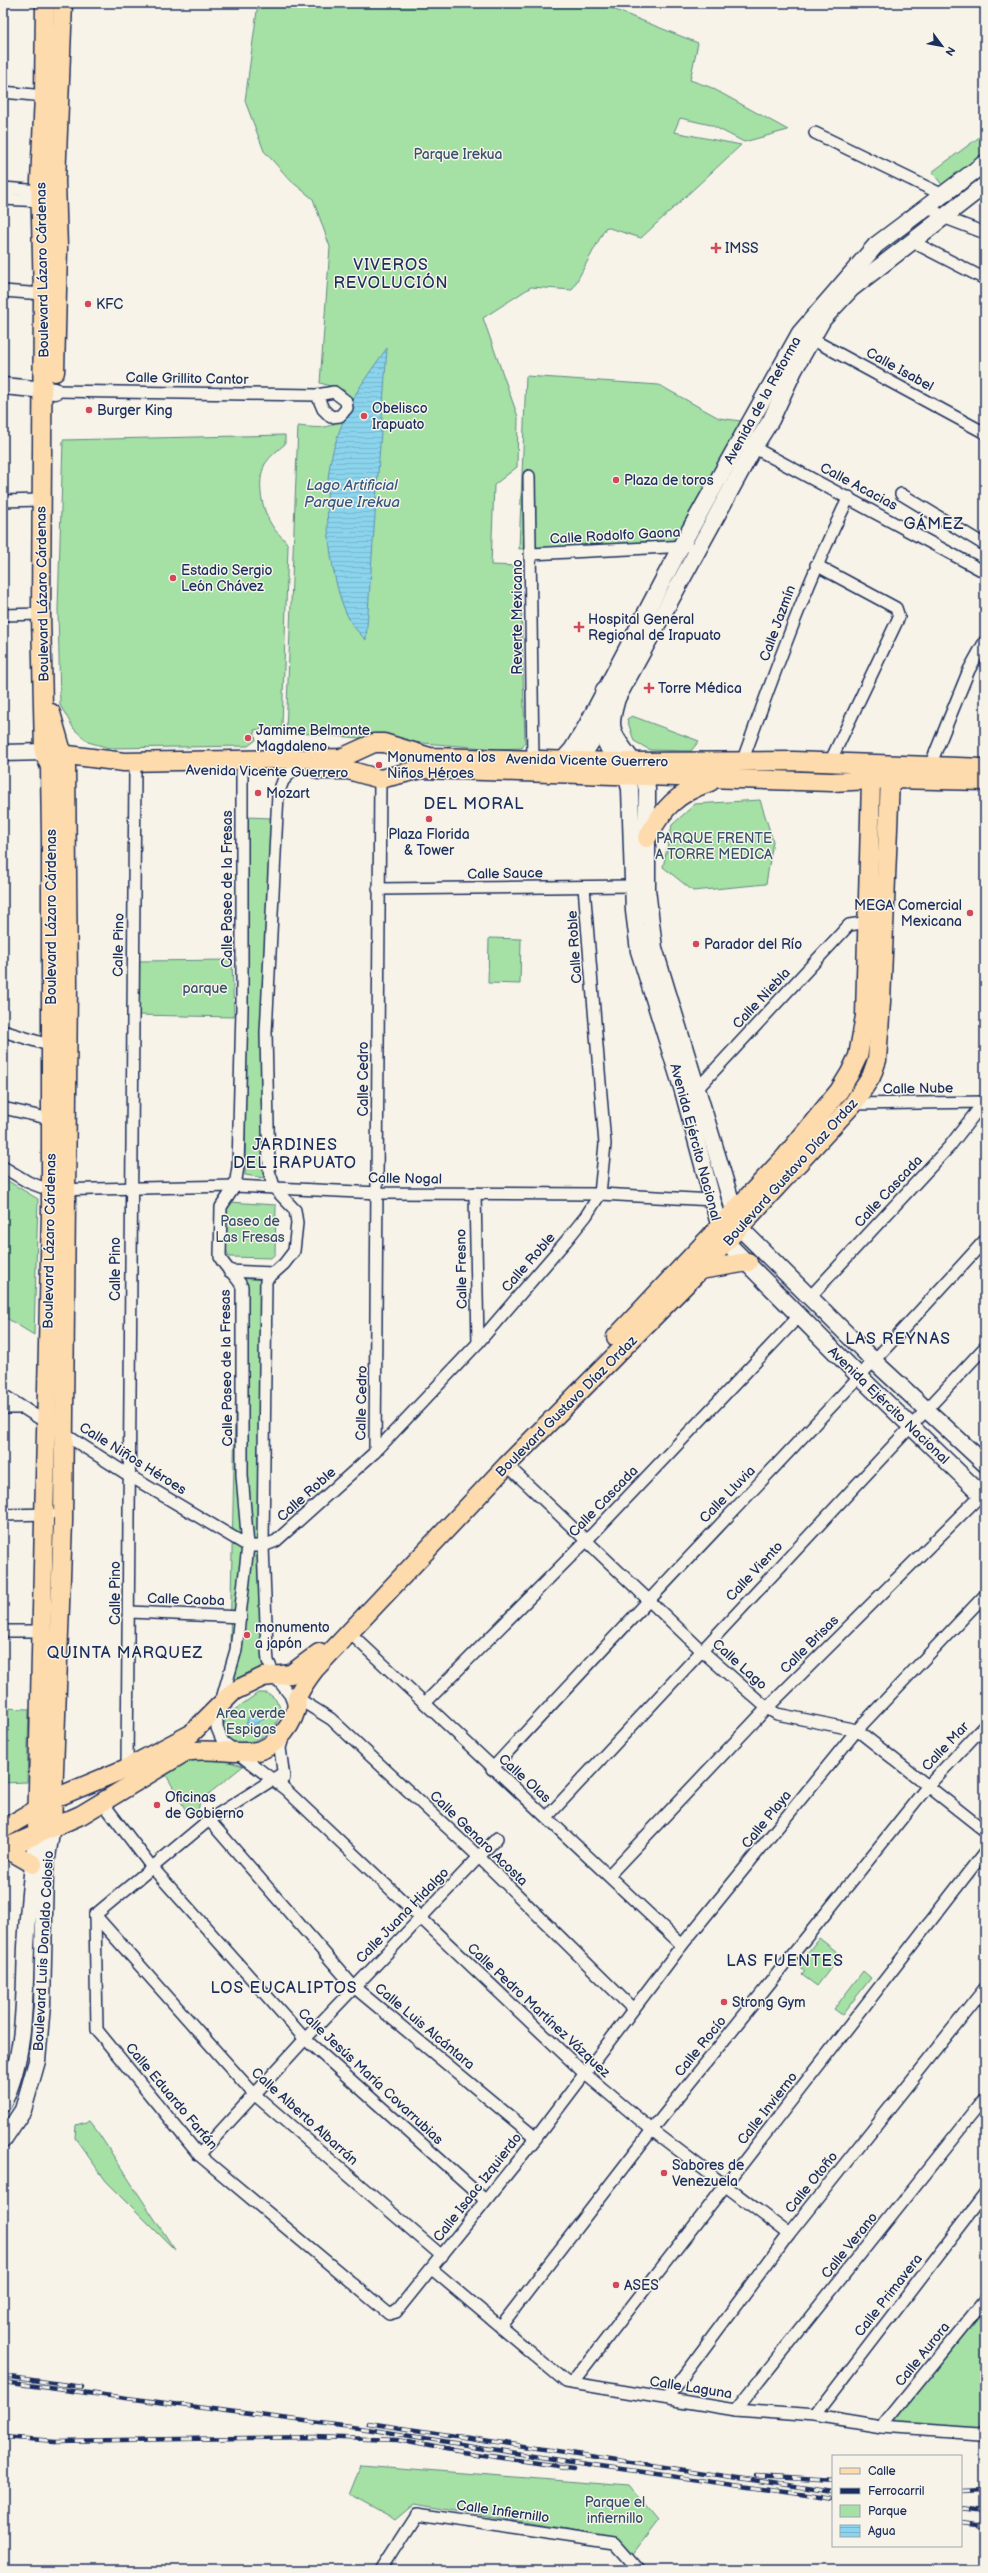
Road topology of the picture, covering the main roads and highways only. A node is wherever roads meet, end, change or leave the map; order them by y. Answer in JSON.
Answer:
{"nodes":[{"id":1,"x":45,"y":3,"type":"edge"},
{"id":2,"x":63,"y":3,"type":"edge"},
{"id":3,"x":985,"y":163,"type":"edge"},
{"id":4,"x":985,"y":185,"type":"edge"},
{"id":5,"x":876,"y":245,"type":"junction"},
{"id":6,"x":889,"y":259,"type":"junction"},
{"id":7,"x":806,"y":336,"type":"junction"},
{"id":8,"x":3,"y":386,"type":"edge"},
{"id":9,"x":49,"y":390,"type":"junction"},
{"id":10,"x":758,"y":406,"type":"junction"},
{"id":11,"x":771,"y":420,"type":"junction"},
{"id":12,"x":611,"y":694,"type":"junction"},
{"id":13,"x":51,"y":717,"type":"junction"},
{"id":14,"x":603,"y":724,"type":"junction"},
{"id":15,"x":364,"y":747,"type":"junction"},
{"id":16,"x":405,"y":748,"type":"junction"},
{"id":17,"x":3,"y":753,"type":"edge"},
{"id":18,"x":55,"y":760,"type":"junction"},
{"id":19,"x":568,"y":765,"type":"junction"},
{"id":20,"x":129,"y":766,"type":"junction"},
{"id":21,"x":985,"y":768,"type":"edge"},
{"id":22,"x":632,"y":769,"type":"junction"},
{"id":23,"x":360,"y":773,"type":"junction"},
{"id":24,"x":402,"y":775,"type":"junction"},
{"id":25,"x":723,"y":778,"type":"junction"},
{"id":26,"x":890,"y":779,"type":"junction"},
{"id":27,"x":871,"y":780,"type":"junction"},
{"id":28,"x":985,"y":781,"type":"edge"},
{"id":29,"x":647,"y":838,"type":"junction"},
{"id":30,"x":59,"y":1048,"type":"junction"},
{"id":31,"x":736,"y":1220,"type":"junction"},
{"id":32,"x":723,"y":1235,"type":"junction"},
{"id":33,"x":748,"y":1262,"type":"junction"},
{"id":34,"x":700,"y":1270,"type":"junction"},
{"id":35,"x":985,"y":1464,"type":"edge"},
{"id":36,"x":984,"y":1494,"type":"edge"},
{"id":37,"x":53,"y":1799,"type":"junction"},
{"id":38,"x":38,"y":1808,"type":"junction"},
{"id":39,"x":3,"y":1828,"type":"edge"},
{"id":40,"x":45,"y":1829,"type":"junction"},
{"id":41,"x":4,"y":1849,"type":"edge"},
{"id":42,"x":33,"y":1864,"type":"junction"},
{"id":43,"x":3,"y":2103,"type":"edge"},
{"id":44,"x":3,"y":2140,"type":"edge"}],
"edges":[{"from":1,"to":9,"type":"main road","name":"Boulevard Lázaro Cárdenas"},
{"from":2,"to":9,"type":"main road","name":"Boulevard Lázaro Cárdenas"},
{"from":3,"to":5,"type":"main road","name":"Avenida de la Reforma"},
{"from":4,"to":6,"type":"main road","name":"Avenida de la Reforma"},
{"from":5,"to":6,"type":"main road"},
{"from":5,"to":7,"type":"main road","name":"Avenida de la Reforma"},
{"from":6,"to":7,"type":"main road","name":"Avenida de la Reforma"},
{"from":7,"to":10,"type":"main road","name":"Avenida de la Reforma"},
{"from":7,"to":11,"type":"main road","name":"Avenida de la Reforma"},
{"from":8,"to":9,"type":"main road"},
{"from":9,"to":13,"type":"main road","name":"Boulevard Lázaro Cárdenas"},
{"from":9,"to":18,"type":"main road","name":"Boulevard Lázaro Cárdenas"},
{"from":10,"to":11,"type":"main road"},
{"from":10,"to":12,"type":"main road","name":"Avenida de la Reforma"},
{"from":11,"to":12,"type":"main road","name":"Avenida de la Reforma"},
{"from":12,"to":14,"type":"main road","name":"Avenida de la Reforma"},
{"from":12,"to":19,"type":"main road","name":"Avenida de la Reforma"},
{"from":12,"to":22,"type":"main road","name":"Avenida de la Reforma"},
{"from":13,"to":18,"type":"main road","name":"Boulevard Lázaro Cárdenas"},
{"from":13,"to":20,"type":"main road"},
{"from":14,"to":19,"type":"main road","name":"Avenida de la Reforma"},
{"from":14,"to":22,"type":"main road"},
{"from":15,"to":16,"type":"main road","name":"Avenida Vicente Guerrero"},
{"from":15,"to":20,"type":"main road","name":"Avenida Vicente Guerrero"},
{"from":15,"to":23,"type":"main road"},
{"from":16,"to":19,"type":"main road","name":"Avenida Vicente Guerrero"},
{"from":16,"to":24,"type":"main road"},
{"from":17,"to":18,"type":"main road","name":"Avenida Vicente Guerrero"},
{"from":18,"to":20,"type":"main road","name":"Avenida Vicente Guerrero"},
{"from":18,"to":30,"type":"main road","name":"Boulevard Lázaro Cárdenas"},
{"from":19,"to":22,"type":"main road","name":"Avenida Vicente Guerrero"},
{"from":19,"to":24,"type":"main road","name":"Avenida Vicente Guerrero"},
{"from":20,"to":23,"type":"main road","name":"Avenida Vicente Guerrero"},
{"from":21,"to":22,"type":"main road","name":"Avenida Vicente Guerrero"},
{"from":22,"to":25,"type":"main road","name":"Avenida Vicente Guerrero"},
{"from":22,"to":29,"type":"main road","name":"Avenida Ejército Nacional"},
{"from":22,"to":32,"type":"main road","name":"Avenida Ejército Nacional"},
{"from":23,"to":24,"type":"main road","name":"Avenida Vicente Guerrero"},
{"from":25,"to":27,"type":"main road","name":"Avenida Vicente Guerrero"},
{"from":25,"to":29,"type":"main road"},
{"from":26,"to":27,"type":"main road","name":"Avenida Vicente Guerrero"},
{"from":26,"to":28,"type":"main road","name":"Avenida Vicente Guerrero"},
{"from":26,"to":31,"type":"main road","name":"Boulevard Gustavo Díaz Ordaz"},
{"from":27,"to":31,"type":"main road","name":"Boulevard Gustavo Díaz Ordaz"},
{"from":29,"to":31,"type":"main road","name":"Avenida Ejército Nacional"},
{"from":30,"to":37,"type":"main road","name":"Boulevard Lázaro Cárdenas"},
{"from":30,"to":38,"type":"main road","name":"Boulevard Lázaro Cárdenas"},
{"from":31,"to":32,"type":"main road","name":"Boulevard Gustavo Díaz Ordaz"},
{"from":31,"to":35,"type":"main road","name":"Avenida Ejército Nacional"},
{"from":32,"to":33,"type":"main road","name":"Avenida Ejército Nacional"},
{"from":32,"to":34,"type":"main road","name":"Boulevard Gustavo Díaz Ordaz"},
{"from":32,"to":37,"type":"main road","name":"Boulevard Gustavo Díaz Ordaz"},
{"from":33,"to":34,"type":"main road"},
{"from":33,"to":36,"type":"main road","name":"Avenida Ejército Nacional"},
{"from":34,"to":40,"type":"main road","name":"Boulevard Gustavo Díaz Ordaz"},
{"from":37,"to":38,"type":"main road","name":"Boulevard Gustavo Díaz Ordaz"},
{"from":37,"to":40,"type":"main road","name":"Boulevard Lázaro Cárdenas"},
{"from":38,"to":39,"type":"main road","name":"Boulevard Gustavo Díaz Ordaz"},
{"from":38,"to":40,"type":"main road","name":"Boulevard Lázaro Cárdenas"},
{"from":40,"to":41,"type":"main road","name":"Boulevard Gustavo Díaz Ordaz"},
{"from":40,"to":42,"type":"main road","name":"Boulevard Luis Donaldo Colosio"},
{"from":40,"to":44,"type":"main road","name":"Boulevard Luis Donaldo Colosio"},
{"from":41,"to":42,"type":"main road"},
{"from":42,"to":43,"type":"main road","name":"Boulevard Luis Donaldo Colosio"}]}
